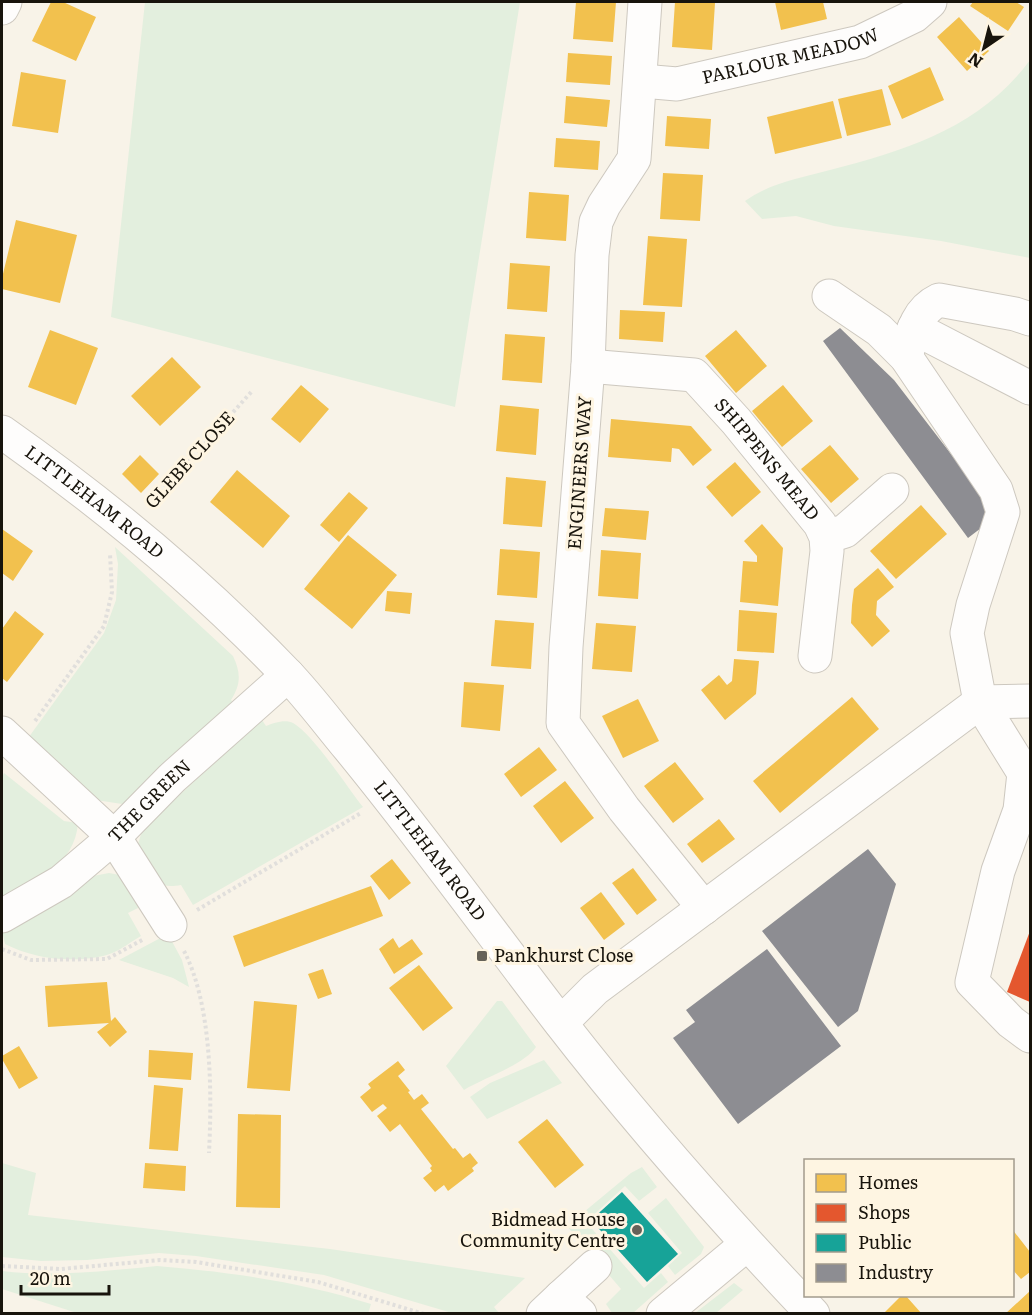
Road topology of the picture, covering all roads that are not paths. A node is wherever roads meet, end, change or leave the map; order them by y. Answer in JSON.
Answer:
{"nodes":[{"id":1,"x":4,"y":2,"type":"edge"},
{"id":2,"x":645,"y":2,"type":"edge"},
{"id":3,"x":930,"y":2,"type":"edge"},
{"id":4,"x":2,"y":8,"type":"edge"},
{"id":5,"x":642,"y":81,"type":"junction"},
{"id":6,"x":830,"y":296,"type":"dead end"},
{"id":7,"x":1030,"y":319,"type":"edge"},
{"id":8,"x":910,"y":342,"type":"junction"},
{"id":9,"x":588,"y":366,"type":"junction"},
{"id":10,"x":1030,"y":388,"type":"edge"},
{"id":11,"x":2,"y":432,"type":"edge"},
{"id":12,"x":892,"y":490,"type":"dead end"},
{"id":13,"x":826,"y":537,"type":"junction"},
{"id":14,"x":815,"y":656,"type":"dead end"},
{"id":15,"x":288,"y":675,"type":"junction"},
{"id":16,"x":1030,"y":701,"type":"edge"},
{"id":17,"x":980,"y":702,"type":"junction"},
{"id":18,"x":10,"y":740,"type":"edge"},
{"id":19,"x":114,"y":837,"type":"junction"},
{"id":20,"x":1018,"y":857,"type":"edge"},
{"id":21,"x":704,"y":908,"type":"junction"},
{"id":22,"x":2,"y":916,"type":"edge"},
{"id":23,"x":170,"y":925,"type":"road end"},
{"id":24,"x":561,"y":1023,"type":"junction"},
{"id":25,"x":1030,"y":1036,"type":"edge"},
{"id":26,"x":747,"y":1244,"type":"junction"},
{"id":27,"x":595,"y":1266,"type":"dead end"},
{"id":28,"x":561,"y":1308,"type":"edge"},
{"id":29,"x":663,"y":1314,"type":"edge"},
{"id":30,"x":813,"y":1314,"type":"edge"}],
"edges":[{"from":1,"to":4,"type":"street"},
{"from":2,"to":5,"type":"street","name":"ENGINEERS WAY"},
{"from":3,"to":5,"type":"street","name":"PARLOUR MEADOW"},
{"from":5,"to":9,"type":"street","name":"ENGINEERS WAY"},
{"from":6,"to":8,"type":"street"},
{"from":7,"to":8,"type":"street"},
{"from":8,"to":10,"type":"street"},
{"from":8,"to":17,"type":"street"},
{"from":9,"to":13,"type":"street","name":"SHIPPENS MEAD"},
{"from":9,"to":21,"type":"street","name":"ENGINEERS WAY"},
{"from":11,"to":15,"type":"street","name":"LITTLEHAM ROAD"},
{"from":12,"to":13,"type":"street"},
{"from":13,"to":14,"type":"street","name":"SHIPPENS MEAD"},
{"from":15,"to":19,"type":"street","name":"THE GREEN"},
{"from":15,"to":24,"type":"street","name":"LITTLEHAM ROAD"},
{"from":16,"to":17,"type":"street"},
{"from":17,"to":20,"type":"street"},
{"from":17,"to":21,"type":"street"},
{"from":18,"to":19,"type":"street"},
{"from":19,"to":22,"type":"street","name":"THE GREEN"},
{"from":19,"to":23,"type":"street"},
{"from":20,"to":25,"type":"street"},
{"from":21,"to":24,"type":"street"},
{"from":24,"to":26,"type":"street","name":"LITTLEHAM ROAD"},
{"from":26,"to":29,"type":"street"},
{"from":26,"to":30,"type":"street","name":"LITTLEHAM ROAD"},
{"from":27,"to":28,"type":"street"}]}
